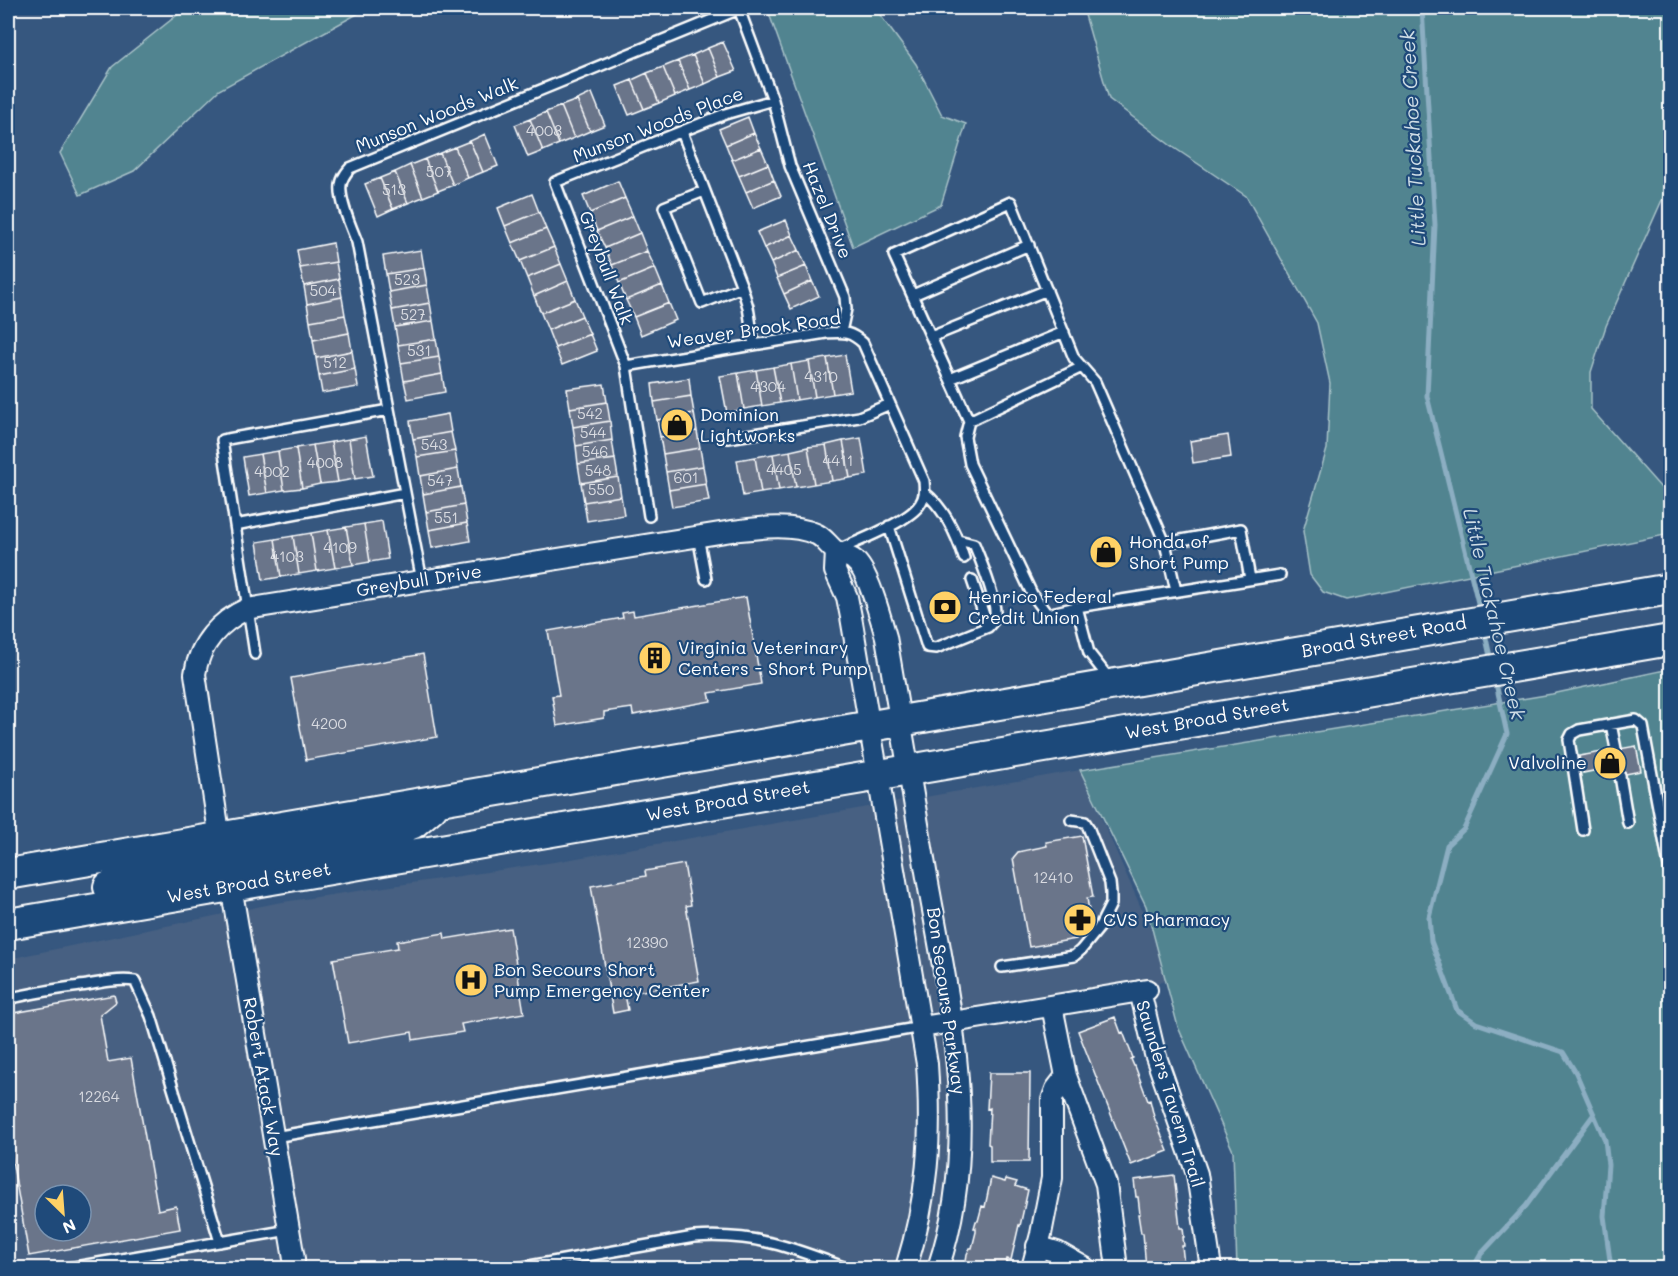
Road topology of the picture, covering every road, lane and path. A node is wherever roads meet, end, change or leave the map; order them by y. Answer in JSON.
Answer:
{"nodes":[{"id":1,"x":773,"y":100,"type":"junction"},
{"id":2,"x":682,"y":132,"type":"junction"},
{"id":3,"x":555,"y":182,"type":"joint"},
{"id":4,"x":704,"y":191,"type":"junction"},
{"id":5,"x":1029,"y":245,"type":"junction"},
{"id":6,"x":742,"y":287,"type":"junction"},
{"id":7,"x":1047,"y":290,"type":"junction"},
{"id":8,"x":913,"y":295,"type":"junction"},
{"id":9,"x":841,"y":332,"type":"junction"},
{"id":10,"x":1064,"y":332,"type":"junction"},
{"id":11,"x":931,"y":338,"type":"junction"},
{"id":12,"x":754,"y":345,"type":"junction"},
{"id":13,"x":626,"y":366,"type":"junction"},
{"id":14,"x":1082,"y":367,"type":"junction"},
{"id":15,"x":950,"y":380,"type":"junction"},
{"id":16,"x":890,"y":404,"type":"junction"},
{"id":17,"x":389,"y":410,"type":"junction"},
{"id":18,"x":969,"y":421,"type":"junction"},
{"id":19,"x":728,"y":438,"type":"dead end"},
{"id":20,"x":405,"y":493,"type":"junction"},
{"id":21,"x":925,"y":493,"type":"junction"},
{"id":22,"x":649,"y":516,"type":"dead end"},
{"id":23,"x":235,"y":525,"type":"junction"},
{"id":24,"x":889,"y":525,"type":"junction"},
{"id":25,"x":698,"y":536,"type":"junction"},
{"id":26,"x":958,"y":540,"type":"junction"},
{"id":27,"x":1165,"y":543,"type":"junction"},
{"id":28,"x":836,"y":551,"type":"junction"},
{"id":29,"x":964,"y":558,"type":"dead end"},
{"id":30,"x":1280,"y":575,"type":"dead end"},
{"id":31,"x":705,"y":579,"type":"dead end"},
{"id":32,"x":1250,"y":579,"type":"junction"},
{"id":33,"x":972,"y":580,"type":"dead end"},
{"id":34,"x":422,"y":581,"type":"junction"},
{"id":35,"x":1671,"y":589,"type":"edge"},
{"id":36,"x":1176,"y":591,"type":"junction"},
{"id":37,"x":1077,"y":607,"type":"junction"},
{"id":38,"x":247,"y":609,"type":"junction"},
{"id":39,"x":988,"y":627,"type":"junction"},
{"id":40,"x":1671,"y":640,"type":"edge"},
{"id":41,"x":255,"y":654,"type":"dead end"},
{"id":42,"x":1114,"y":685,"type":"junction"},
{"id":43,"x":900,"y":722,"type":"junction"},
{"id":44,"x":1611,"y":724,"type":"junction"},
{"id":45,"x":870,"y":727,"type":"junction"},
{"id":46,"x":1616,"y":748,"type":"dead end"},
{"id":47,"x":908,"y":770,"type":"junction"},
{"id":48,"x":879,"y":776,"type":"junction"},
{"id":49,"x":1620,"y":776,"type":"dead end"},
{"id":50,"x":439,"y":801,"type":"junction"},
{"id":51,"x":1071,"y":820,"type":"dead end"},
{"id":52,"x":1628,"y":823,"type":"dead end"},
{"id":53,"x":1583,"y":830,"type":"dead end"},
{"id":54,"x":220,"y":839,"type":"junction"},
{"id":55,"x":1671,"y":872,"type":"edge"},
{"id":56,"x":8,"y":874,"type":"edge"},
{"id":57,"x":231,"y":886,"type":"junction"},
{"id":58,"x":8,"y":917,"type":"edge"},
{"id":59,"x":8,"y":924,"type":"edge"},
{"id":60,"x":1002,"y":967,"type":"dead end"},
{"id":61,"x":8,"y":999,"type":"edge"},
{"id":62,"x":1052,"y":1006,"type":"junction"},
{"id":63,"x":952,"y":1022,"type":"junction"},
{"id":64,"x":922,"y":1027,"type":"junction"},
{"id":65,"x":1066,"y":1076,"type":"junction"},
{"id":66,"x":273,"y":1137,"type":"junction"},
{"id":67,"x":289,"y":1230,"type":"junction"},
{"id":68,"x":220,"y":1242,"type":"junction"},
{"id":69,"x":1037,"y":1246,"type":"junction"},
{"id":70,"x":69,"y":1269,"type":"edge"},
{"id":71,"x":294,"y":1269,"type":"edge"},
{"id":72,"x":518,"y":1269,"type":"edge"},
{"id":73,"x":846,"y":1269,"type":"edge"},
{"id":74,"x":906,"y":1269,"type":"edge"},
{"id":75,"x":938,"y":1269,"type":"edge"},
{"id":76,"x":1032,"y":1269,"type":"edge"},
{"id":77,"x":1085,"y":1269,"type":"edge"},
{"id":78,"x":1117,"y":1269,"type":"edge"},
{"id":79,"x":1210,"y":1269,"type":"edge"}],
"edges":[{"from":1,"to":2,"type":"lane","name":"Munson Woods Place"},
{"from":1,"to":9,"type":"lane","name":"Hazel Drive"},
{"from":1,"to":17,"type":"lane","name":"Munson Woods Walk"},
{"from":2,"to":3,"type":"lane","name":"Munson Woods Place"},
{"from":2,"to":4,"type":"lane"},
{"from":3,"to":13,"type":"lane","name":"Greybull Walk"},
{"from":4,"to":6,"type":"lane"},
{"from":4,"to":6,"type":"lane"},
{"from":5,"to":7,"type":"lane"},
{"from":5,"to":8,"type":"lane"},
{"from":5,"to":8,"type":"lane"},
{"from":6,"to":12,"type":"lane"},
{"from":7,"to":10,"type":"lane"},
{"from":7,"to":11,"type":"lane"},
{"from":8,"to":11,"type":"lane"},
{"from":9,"to":12,"type":"lane","name":"Weaver Brook Road"},
{"from":9,"to":16,"type":"lane","name":"Weaver Brook Road"},
{"from":10,"to":14,"type":"lane"},
{"from":10,"to":15,"type":"lane"},
{"from":11,"to":15,"type":"lane"},
{"from":12,"to":13,"type":"lane","name":"Weaver Brook Road"},
{"from":13,"to":22,"type":"lane","name":"Greybull Walk"},
{"from":14,"to":18,"type":"lane"},
{"from":14,"to":27,"type":"lane"},
{"from":15,"to":18,"type":"lane"},
{"from":16,"to":19,"type":"lane"},
{"from":16,"to":21,"type":"lane","name":"Weaver Brook Road"},
{"from":17,"to":20,"type":"lane","name":"Munson Woods Walk"},
{"from":17,"to":23,"type":"lane"},
{"from":18,"to":37,"type":"lane"},
{"from":20,"to":23,"type":"lane"},
{"from":20,"to":34,"type":"lane","name":"Munson Woods Walk"},
{"from":21,"to":24,"type":"lane"},
{"from":21,"to":26,"type":"lane"},
{"from":23,"to":38,"type":"lane"},
{"from":24,"to":28,"type":"lane"},
{"from":24,"to":39,"type":"lane"},
{"from":25,"to":28,"type":"street","name":"Greybull Drive"},
{"from":25,"to":31,"type":"lane"},
{"from":25,"to":34,"type":"street","name":"Greybull Drive"},
{"from":26,"to":29,"type":"lane"},
{"from":26,"to":39,"type":"lane"},
{"from":27,"to":32,"type":"lane"},
{"from":27,"to":36,"type":"lane"},
{"from":28,"to":43,"type":"street","name":"Greybull Drive"},
{"from":28,"to":45,"type":"street"},
{"from":30,"to":32,"type":"lane"},
{"from":32,"to":36,"type":"lane"},
{"from":33,"to":39,"type":"lane"},
{"from":34,"to":38,"type":"street","name":"Greybull Drive"},
{"from":35,"to":42,"type":"main road","name":"Broad Street Road"},
{"from":36,"to":37,"type":"lane"},
{"from":37,"to":42,"type":"lane"},
{"from":38,"to":41,"type":"lane"},
{"from":38,"to":54,"type":"street","name":"Greybull Drive"},
{"from":40,"to":47,"type":"main road","name":"West Broad Street"},
{"from":42,"to":43,"type":"main road"},
{"from":43,"to":45,"type":"main road"},
{"from":43,"to":47,"type":"street","name":"Bon Secours Parkway"},
{"from":44,"to":46,"type":"lane"},
{"from":44,"to":53,"type":"lane"},
{"from":44,"to":55,"type":"lane"},
{"from":45,"to":48,"type":"street","name":"Bon Secours Parkway"},
{"from":45,"to":50,"type":"main road"},
{"from":47,"to":48,"type":"main road","name":"West Broad Street"},
{"from":47,"to":63,"type":"street","name":"Bon Secours Parkway"},
{"from":48,"to":57,"type":"main road","name":"West Broad Street"},
{"from":48,"to":64,"type":"street","name":"Bon Secours Parkway"},
{"from":49,"to":52,"type":"lane"},
{"from":50,"to":54,"type":"main road"},
{"from":50,"to":57,"type":"main road"},
{"from":51,"to":60,"type":"lane"},
{"from":54,"to":56,"type":"main road"},
{"from":54,"to":58,"type":"main road"},
{"from":57,"to":59,"type":"main road","name":"West Broad Street"},
{"from":57,"to":66,"type":"street","name":"Robert Atack Way"},
{"from":61,"to":68,"type":"lane"},
{"from":62,"to":63,"type":"street"},
{"from":62,"to":65,"type":"street"},
{"from":62,"to":79,"type":"street","name":"Saunders Tavern Trail"},
{"from":63,"to":64,"type":"street"},
{"from":63,"to":75,"type":"street","name":"Bon Secours Parkway"},
{"from":64,"to":66,"type":"lane"},
{"from":64,"to":74,"type":"street","name":"Bon Secours Parkway"},
{"from":65,"to":69,"type":"street"},
{"from":65,"to":78,"type":"street"},
{"from":66,"to":67,"type":"street","name":"Robert Atack Way"},
{"from":67,"to":68,"type":"lane"},
{"from":67,"to":71,"type":"street","name":"Robert Atack Way"},
{"from":68,"to":70,"type":"lane"},
{"from":69,"to":76,"type":"street"},
{"from":69,"to":77,"type":"street"},
{"from":72,"to":73,"type":"lane"}]}
